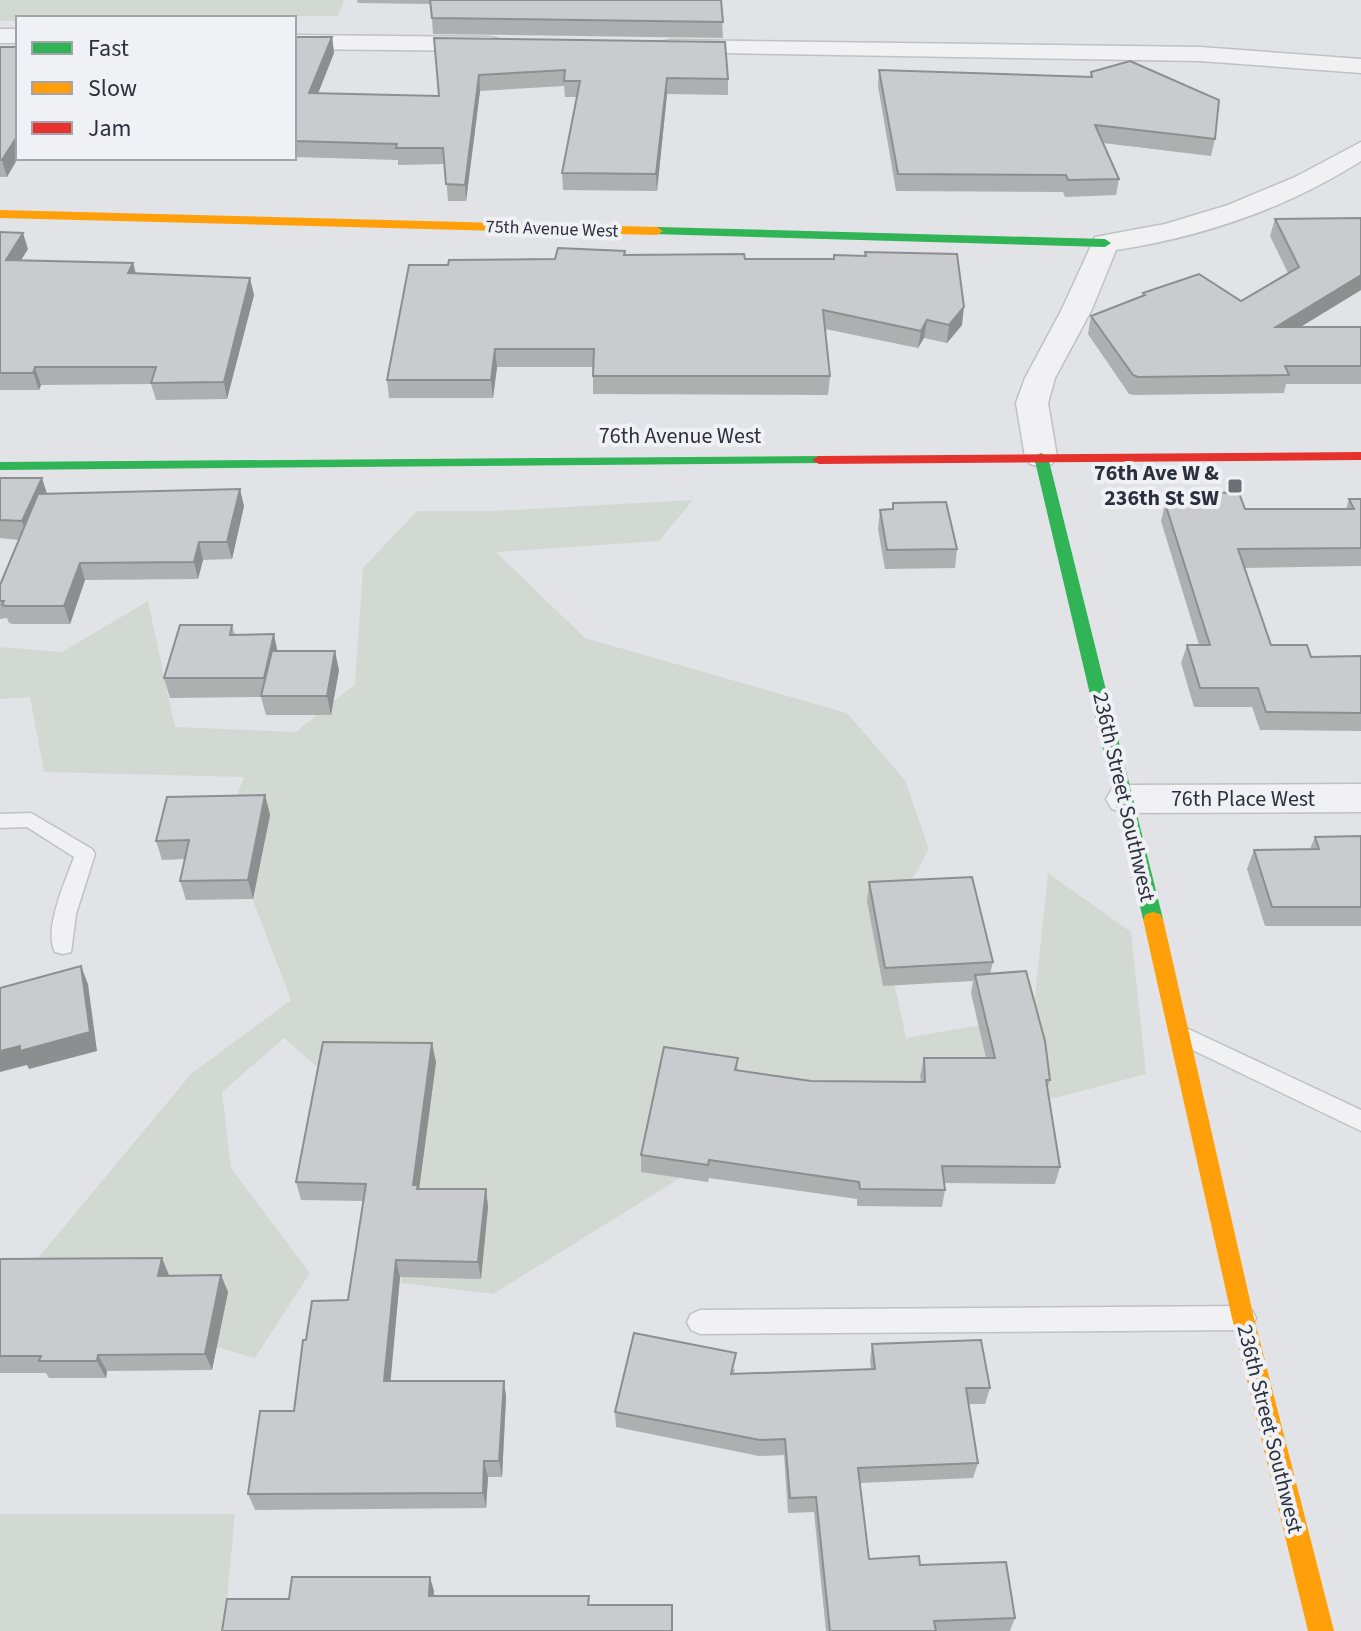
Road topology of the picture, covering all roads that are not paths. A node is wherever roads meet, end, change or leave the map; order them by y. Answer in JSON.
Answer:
{"nodes":[{"id":1,"x":296,"y":42,"type":"edge"},
{"id":2,"x":514,"y":45,"type":"edge"},
{"id":3,"x":639,"y":46,"type":"edge"},
{"id":4,"x":1361,"y":66,"type":"edge"},
{"id":5,"x":1361,"y":150,"type":"edge"},
{"id":6,"x":0,"y":214,"type":"edge"},
{"id":7,"x":1105,"y":243,"type":"junction"},
{"id":8,"x":1361,"y":456,"type":"edge"},
{"id":9,"x":1041,"y":457,"type":"junction"},
{"id":10,"x":0,"y":466,"type":"edge"},
{"id":11,"x":1361,"y":798,"type":"edge"},
{"id":12,"x":1126,"y":799,"type":"junction"},
{"id":13,"x":0,"y":821,"type":"edge"},
{"id":14,"x":63,"y":946,"type":"dead end"},
{"id":15,"x":1179,"y":1033,"type":"junction"},
{"id":16,"x":1361,"y":1121,"type":"edge"},
{"id":17,"x":1243,"y":1318,"type":"junction"},
{"id":18,"x":700,"y":1322,"type":"dead end"},
{"id":19,"x":1321,"y":1631,"type":"edge"}],
"edges":[{"from":1,"to":2,"type":"street"},
{"from":3,"to":4,"type":"street"},
{"from":5,"to":7,"type":"street"},
{"from":6,"to":7,"type":"street","name":"75th Avenue West"},
{"from":7,"to":9,"type":"street","name":"236th Street Southwest"},
{"from":8,"to":9,"type":"street","name":"76th Avenue West"},
{"from":9,"to":10,"type":"street","name":"76th Avenue West"},
{"from":9,"to":12,"type":"street","name":"236th Street Southwest"},
{"from":11,"to":12,"type":"street","name":"76th Place West"},
{"from":12,"to":15,"type":"street","name":"236th Street Southwest"},
{"from":13,"to":14,"type":"lane"},
{"from":15,"to":16,"type":"lane"},
{"from":15,"to":17,"type":"street","name":"236th Street Southwest"},
{"from":17,"to":18,"type":"lane"},
{"from":17,"to":19,"type":"street","name":"236th Street Southwest"}]}
